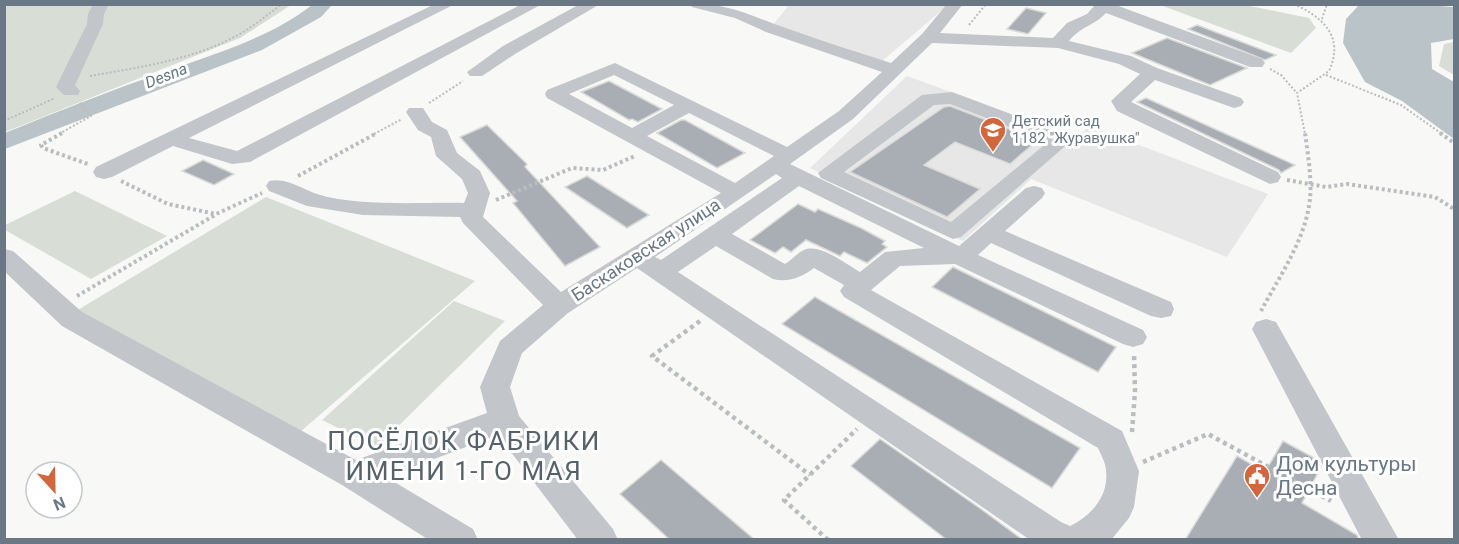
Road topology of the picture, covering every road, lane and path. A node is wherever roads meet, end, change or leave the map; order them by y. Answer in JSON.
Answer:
{"nodes":[{"id":1,"x":101,"y":4,"type":"edge"},
{"id":2,"x":282,"y":4,"type":"edge"},
{"id":3,"x":448,"y":4,"type":"edge"},
{"id":4,"x":535,"y":4,"type":"edge"},
{"id":5,"x":593,"y":4,"type":"edge"},
{"id":6,"x":697,"y":4,"type":"edge"},
{"id":7,"x":956,"y":4,"type":"edge"},
{"id":8,"x":986,"y":4,"type":"edge"},
{"id":9,"x":1294,"y":4,"type":"edge"},
{"id":10,"x":1327,"y":4,"type":"edge"},
{"id":11,"x":1104,"y":5,"type":"edge"},
{"id":12,"x":1322,"y":19,"type":"junction"},
{"id":13,"x":928,"y":38,"type":"junction"},
{"id":14,"x":957,"y":40,"type":"junction"},
{"id":15,"x":1058,"y":44,"type":"junction"},
{"id":16,"x":1256,"y":63,"type":"joint"},
{"id":17,"x":894,"y":70,"type":"junction"},
{"id":18,"x":476,"y":72,"type":"dead end"},
{"id":19,"x":1151,"y":72,"type":"junction"},
{"id":20,"x":1326,"y":75,"type":"junction"},
{"id":21,"x":69,"y":85,"type":"junction"},
{"id":22,"x":1297,"y":93,"type":"junction"},
{"id":23,"x":1234,"y":102,"type":"dead end"},
{"id":24,"x":689,"y":105,"type":"junction"},
{"id":25,"x":416,"y":112,"type":"dead end"},
{"id":26,"x":846,"y":115,"type":"junction"},
{"id":27,"x":4,"y":121,"type":"edge"},
{"id":28,"x":887,"y":130,"type":"junction"},
{"id":29,"x":631,"y":136,"type":"junction"},
{"id":30,"x":50,"y":139,"type":"dead end"},
{"id":31,"x":170,"y":139,"type":"junction"},
{"id":32,"x":1455,"y":143,"type":"edge"},
{"id":33,"x":654,"y":148,"type":"junction"},
{"id":34,"x":788,"y":166,"type":"junction"},
{"id":35,"x":104,"y":172,"type":"dead end"},
{"id":36,"x":1270,"y":177,"type":"joint"},
{"id":37,"x":1309,"y":183,"type":"junction"},
{"id":38,"x":277,"y":186,"type":"dead end"},
{"id":39,"x":736,"y":192,"type":"junction"},
{"id":40,"x":1034,"y":193,"type":"dead end"},
{"id":41,"x":1455,"y":209,"type":"edge"},
{"id":42,"x":474,"y":210,"type":"junction"},
{"id":43,"x":216,"y":214,"type":"dead end"},
{"id":44,"x":988,"y":233,"type":"junction"},
{"id":45,"x":715,"y":235,"type":"junction"},
{"id":46,"x":4,"y":257,"type":"edge"},
{"id":47,"x":961,"y":257,"type":"junction"},
{"id":48,"x":650,"y":264,"type":"junction"},
{"id":49,"x":862,"y":284,"type":"junction"},
{"id":50,"x":559,"y":306,"type":"junction"},
{"id":51,"x":58,"y":307,"type":"junction"},
{"id":52,"x":717,"y":309,"type":"junction"},
{"id":53,"x":1161,"y":309,"type":"dead end"},
{"id":54,"x":1266,"y":328,"type":"joint"},
{"id":55,"x":1133,"y":337,"type":"joint"},
{"id":56,"x":873,"y":414,"type":"junction"},
{"id":57,"x":504,"y":420,"type":"junction"},
{"id":58,"x":1123,"y":471,"type":"junction"},
{"id":59,"x":354,"y":475,"type":"junction"},
{"id":60,"x":810,"y":475,"type":"junction"},
{"id":61,"x":1377,"y":532,"type":"edge"},
{"id":62,"x":460,"y":540,"type":"edge"},
{"id":63,"x":600,"y":540,"type":"edge"},
{"id":64,"x":828,"y":540,"type":"edge"},
{"id":65,"x":1062,"y":540,"type":"edge"},
{"id":66,"x":1077,"y":540,"type":"edge"}],
"edges":[{"from":1,"to":21,"type":"street"},
{"from":2,"to":21,"type":"path"},
{"from":3,"to":31,"type":"street"},
{"from":4,"to":31,"type":"street"},
{"from":5,"to":18,"type":"street"},
{"from":6,"to":17,"type":"street"},
{"from":7,"to":13,"type":"street","name":"Баскаковская улица"},
{"from":8,"to":14,"type":"path"},
{"from":9,"to":12,"type":"path"},
{"from":10,"to":12,"type":"path"},
{"from":11,"to":15,"type":"street"},
{"from":11,"to":16,"type":"street"},
{"from":12,"to":20,"type":"path"},
{"from":13,"to":14,"type":"street"},
{"from":13,"to":17,"type":"street","name":"Баскаковская улица"},
{"from":14,"to":15,"type":"street"},
{"from":15,"to":19,"type":"street"},
{"from":16,"to":22,"type":"path"},
{"from":17,"to":26,"type":"street","name":"Баскаковская улица"},
{"from":19,"to":23,"type":"street"},
{"from":19,"to":36,"type":"street"},
{"from":20,"to":22,"type":"path"},
{"from":20,"to":32,"type":"path"},
{"from":21,"to":27,"type":"path"},
{"from":21,"to":30,"type":"path"},
{"from":22,"to":37,"type":"path"},
{"from":24,"to":29,"type":"street"},
{"from":24,"to":29,"type":"street"},
{"from":24,"to":34,"type":"street"},
{"from":25,"to":42,"type":"street"},
{"from":26,"to":28,"type":"street"},
{"from":26,"to":34,"type":"street","name":"Баскаковская улица"},
{"from":28,"to":28,"type":"street"},
{"from":29,"to":33,"type":"street"},
{"from":31,"to":35,"type":"street"},
{"from":33,"to":39,"type":"street"},
{"from":33,"to":42,"type":"path"},
{"from":34,"to":39,"type":"street","name":"Баскаковская улица"},
{"from":34,"to":45,"type":"street"},
{"from":34,"to":47,"type":"street"},
{"from":36,"to":37,"type":"path"},
{"from":37,"to":41,"type":"path"},
{"from":37,"to":54,"type":"path"},
{"from":38,"to":42,"type":"street"},
{"from":39,"to":48,"type":"street","name":"Баскаковская улица"},
{"from":40,"to":44,"type":"street"},
{"from":42,"to":50,"type":"street"},
{"from":43,"to":51,"type":"path"},
{"from":44,"to":47,"type":"street"},
{"from":44,"to":53,"type":"street"},
{"from":45,"to":48,"type":"street"},
{"from":45,"to":49,"type":"street"},
{"from":46,"to":51,"type":"street"},
{"from":47,"to":49,"type":"street"},
{"from":47,"to":55,"type":"street"},
{"from":48,"to":50,"type":"street","name":"Баскаковская улица"},
{"from":48,"to":52,"type":"street"},
{"from":49,"to":58,"type":"street"},
{"from":50,"to":57,"type":"street","name":"Баскаковская улица"},
{"from":51,"to":59,"type":"street"},
{"from":52,"to":56,"type":"street"},
{"from":52,"to":60,"type":"path"},
{"from":54,"to":61,"type":"street"},
{"from":55,"to":58,"type":"path"},
{"from":56,"to":60,"type":"path"},
{"from":56,"to":65,"type":"street"},
{"from":57,"to":59,"type":"street"},
{"from":57,"to":63,"type":"street","name":"Баскаковская улица"},
{"from":58,"to":61,"type":"path"},
{"from":58,"to":66,"type":"street"},
{"from":59,"to":62,"type":"street"},
{"from":60,"to":64,"type":"path"}]}
